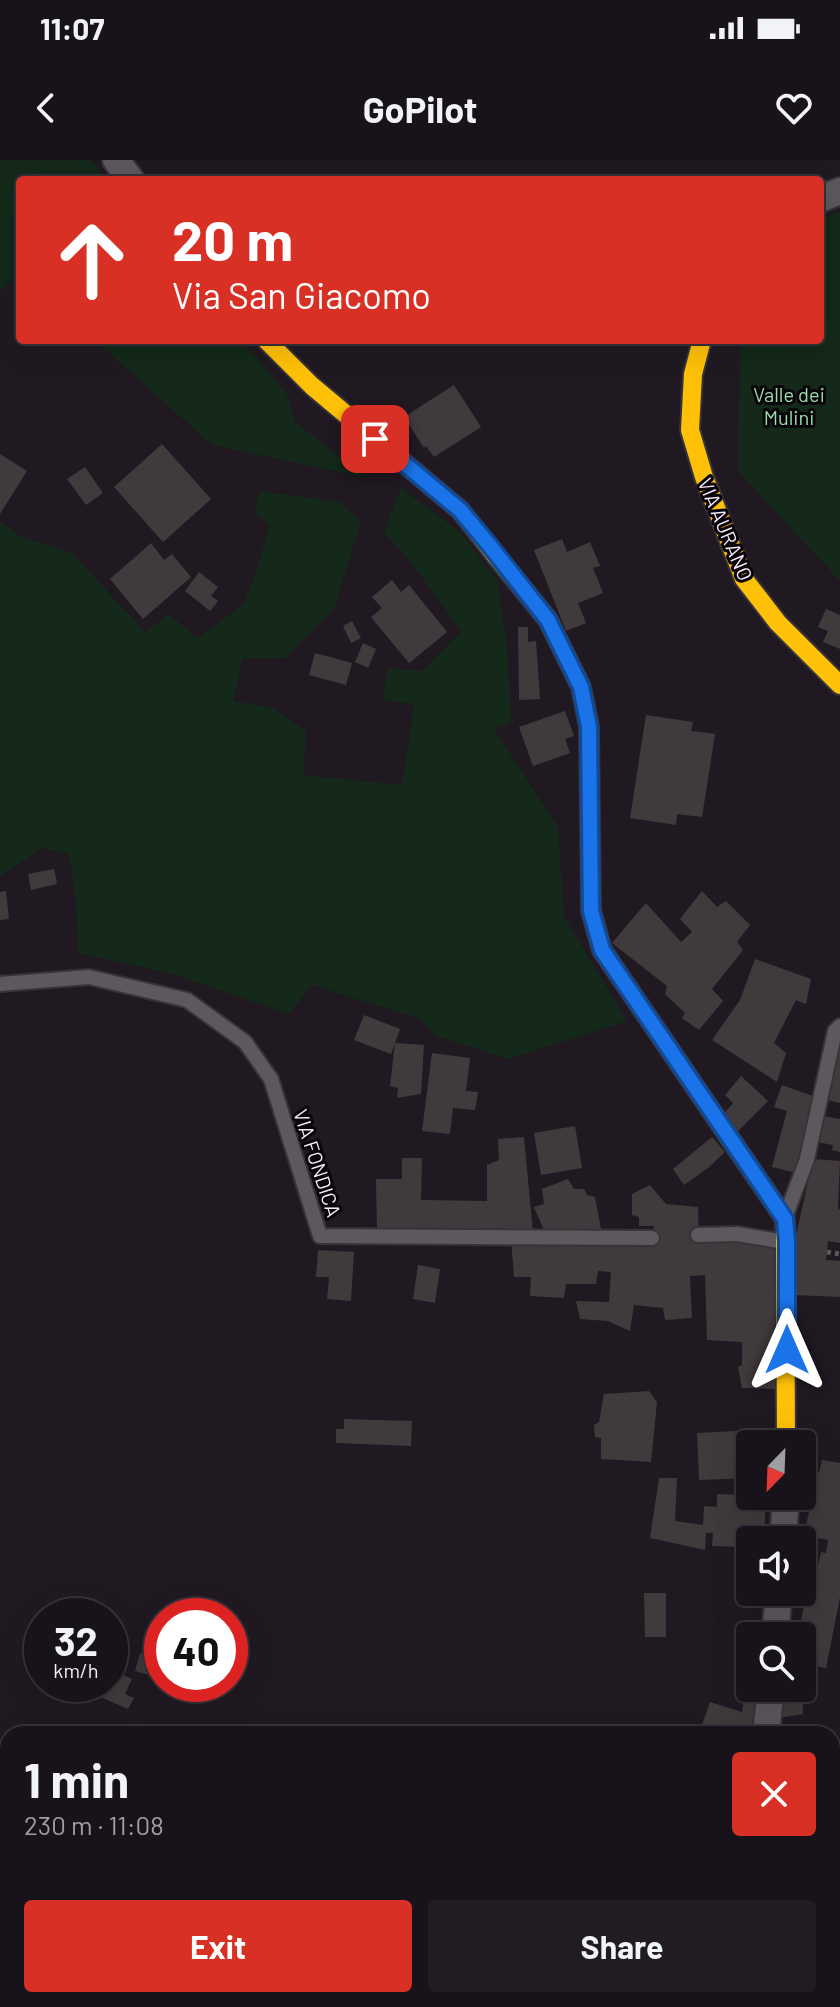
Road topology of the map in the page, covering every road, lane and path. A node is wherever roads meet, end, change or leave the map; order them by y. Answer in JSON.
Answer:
{"nodes":[{"id":1,"x":270,"y":344,"type":"edge"},
{"id":2,"x":701,"y":344,"type":"edge"},
{"id":3,"x":840,"y":685,"type":"edge"},
{"id":4,"x":0,"y":984,"type":"edge"},
{"id":5,"x":840,"y":1026,"type":"edge"},
{"id":6,"x":698,"y":1235,"type":"dead end"},
{"id":7,"x":789,"y":1235,"type":"junction"},
{"id":8,"x":652,"y":1238,"type":"dead end"},
{"id":9,"x":827,"y":1252,"type":"dead end"},
{"id":10,"x":840,"y":1254,"type":"edge"},
{"id":11,"x":786,"y":1430,"type":"edge"},
{"id":12,"x":769,"y":1702,"type":"edge"},
{"id":13,"x":767,"y":1726,"type":"edge"}],
"edges":[{"from":1,"to":7,"type":"street"},
{"from":2,"to":3,"type":"street","name":"VIA AURANO"},
{"from":4,"to":8,"type":"lane","name":"VIA FONDICA"},
{"from":5,"to":7,"type":"lane"},
{"from":6,"to":7,"type":"lane"},
{"from":7,"to":11,"type":"street"},
{"from":9,"to":10,"type":"path"},
{"from":12,"to":13,"type":"street"}]}
